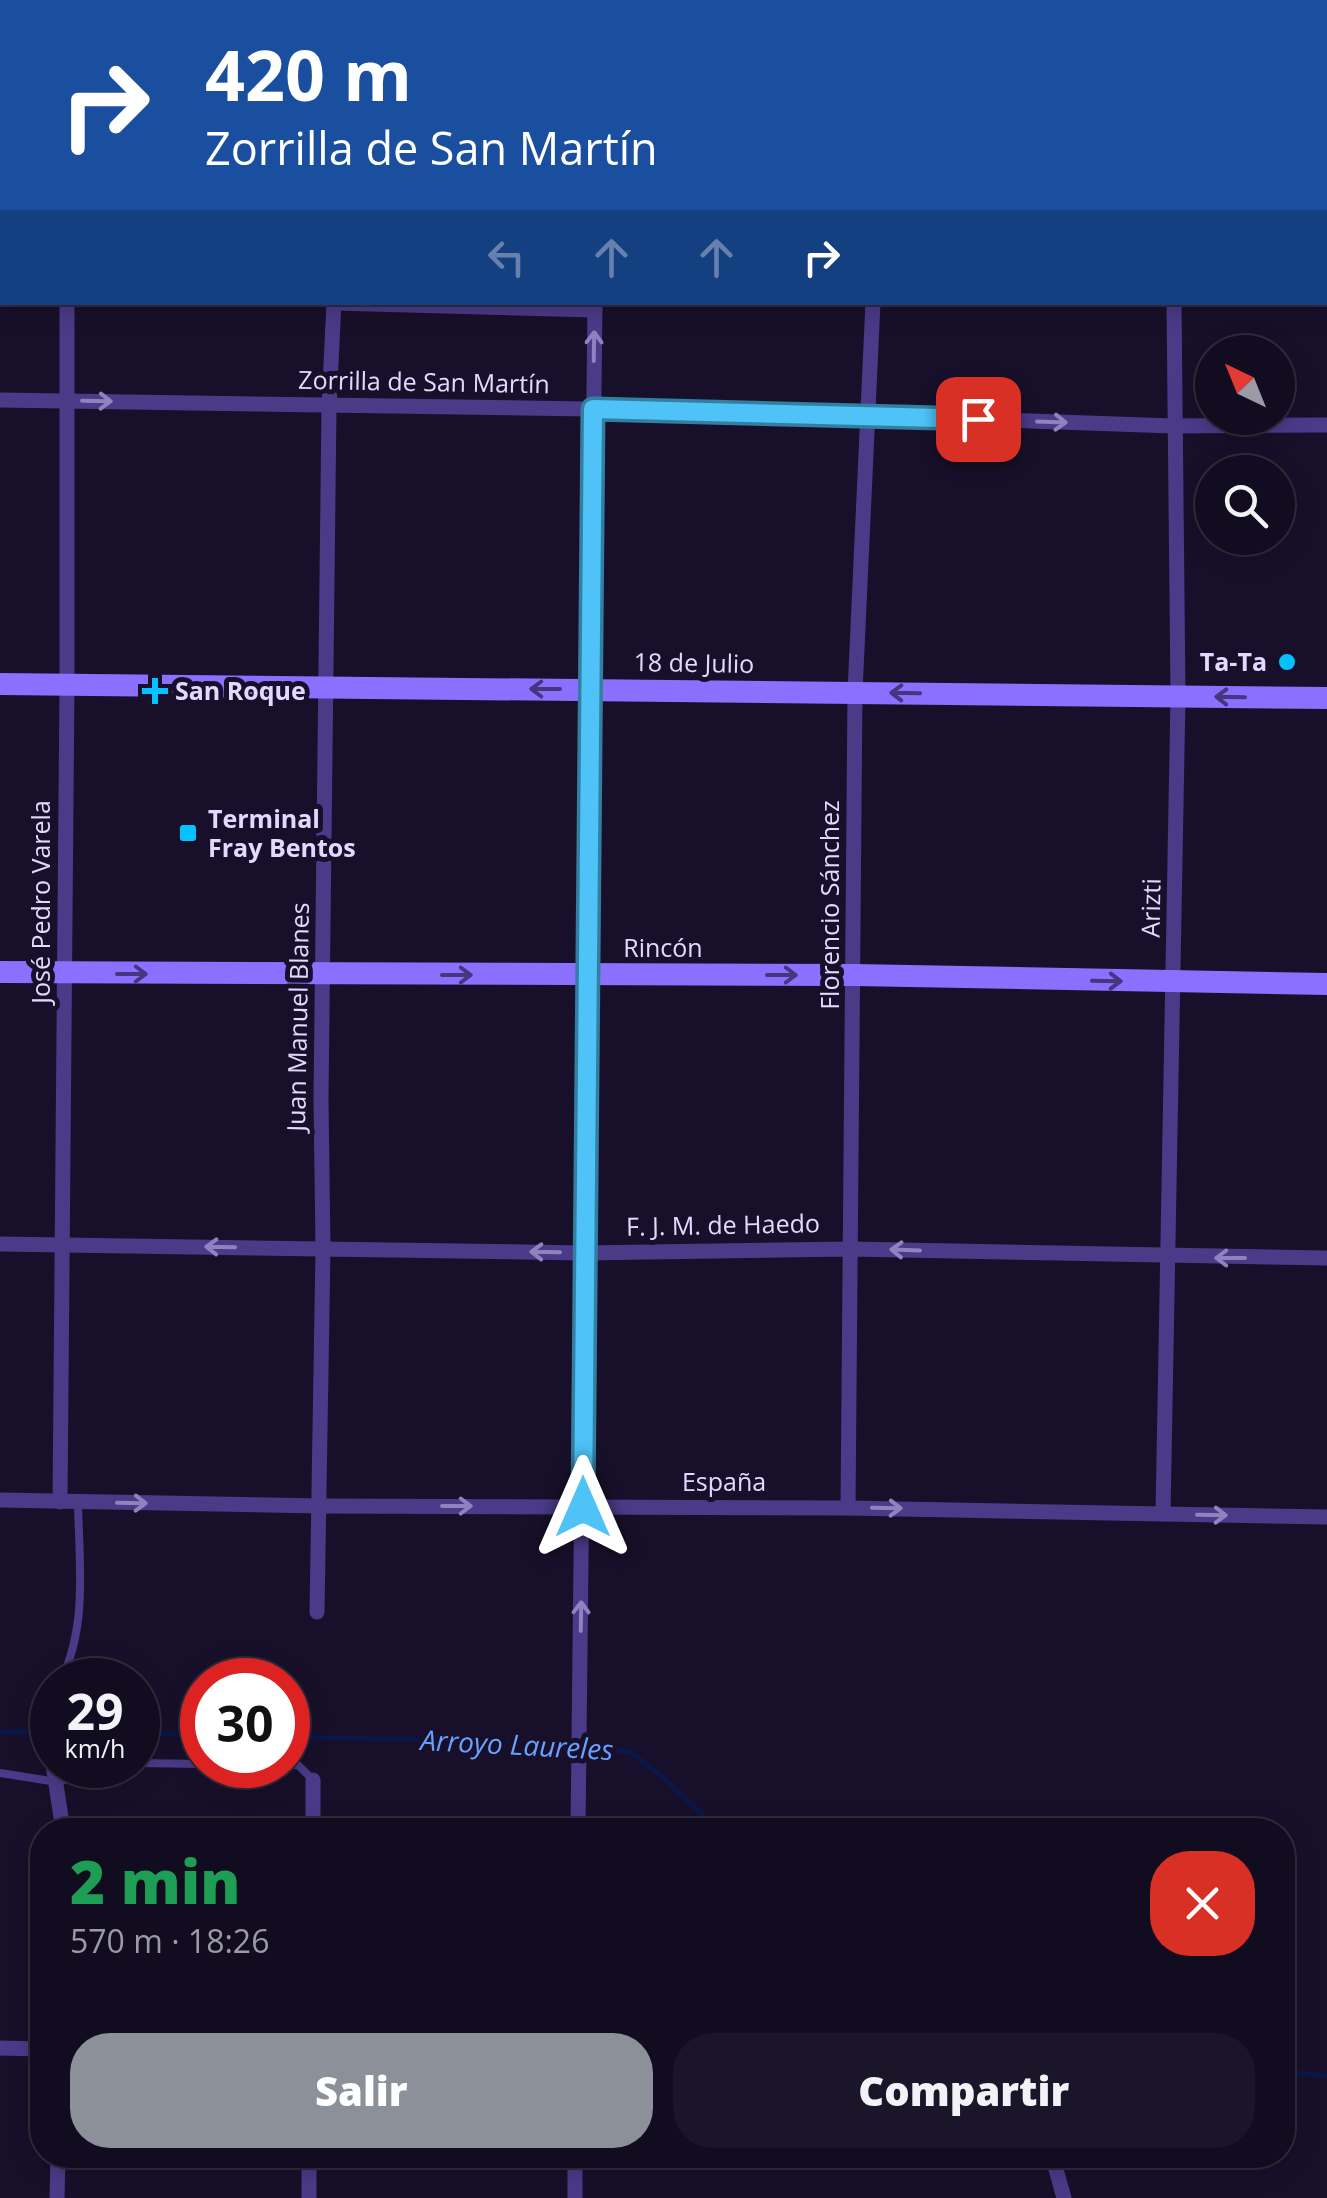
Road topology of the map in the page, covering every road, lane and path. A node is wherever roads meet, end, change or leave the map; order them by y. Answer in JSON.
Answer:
{"nodes":[{"id":1,"x":67,"y":305,"type":"edge"},
{"id":2,"x":334,"y":305,"type":"edge"},
{"id":3,"x":508,"y":305,"type":"edge"},
{"id":4,"x":873,"y":305,"type":"edge"},
{"id":5,"x":1174,"y":305,"type":"edge"},
{"id":6,"x":595,"y":306,"type":"edge"},
{"id":7,"x":0,"y":400,"type":"edge"},
{"id":8,"x":64,"y":400,"type":"junction"},
{"id":9,"x":329,"y":406,"type":"junction"},
{"id":10,"x":593,"y":409,"type":"junction"},
{"id":11,"x":870,"y":416,"type":"junction"},
{"id":12,"x":1327,"y":425,"type":"edge"},
{"id":13,"x":1173,"y":426,"type":"junction"},
{"id":14,"x":0,"y":684,"type":"edge"},
{"id":15,"x":68,"y":684,"type":"junction"},
{"id":16,"x":326,"y":688,"type":"junction"},
{"id":17,"x":589,"y":689,"type":"junction"},
{"id":18,"x":855,"y":692,"type":"junction"},
{"id":19,"x":1178,"y":696,"type":"junction"},
{"id":20,"x":1327,"y":698,"type":"edge"},
{"id":21,"x":0,"y":972,"type":"edge"},
{"id":22,"x":66,"y":974,"type":"junction"},
{"id":23,"x":324,"y":974,"type":"junction"},
{"id":24,"x":586,"y":975,"type":"junction"},
{"id":25,"x":855,"y":975,"type":"junction"},
{"id":26,"x":1175,"y":982,"type":"junction"},
{"id":27,"x":1327,"y":984,"type":"edge"},
{"id":28,"x":0,"y":1244,"type":"edge"},
{"id":29,"x":60,"y":1244,"type":"junction"},
{"id":30,"x":850,"y":1248,"type":"junction"},
{"id":31,"x":323,"y":1250,"type":"junction"},
{"id":32,"x":584,"y":1252,"type":"junction"},
{"id":33,"x":1169,"y":1257,"type":"junction"},
{"id":34,"x":1327,"y":1258,"type":"edge"},
{"id":35,"x":0,"y":1500,"type":"edge"},
{"id":36,"x":60,"y":1502,"type":"junction"},
{"id":37,"x":78,"y":1502,"type":"junction"},
{"id":38,"x":320,"y":1506,"type":"junction"},
{"id":39,"x":583,"y":1507,"type":"junction"},
{"id":40,"x":848,"y":1508,"type":"junction"},
{"id":41,"x":1163,"y":1514,"type":"junction"},
{"id":42,"x":1327,"y":1517,"type":"edge"},
{"id":43,"x":317,"y":1612,"type":"dead end"},
{"id":44,"x":72,"y":1658,"type":"edge"},
{"id":45,"x":0,"y":1773,"type":"edge"},
{"id":46,"x":310,"y":1777,"type":"edge"},
{"id":47,"x":30,"y":1778,"type":"edge"},
{"id":48,"x":313,"y":1780,"type":"joint"},
{"id":49,"x":58,"y":1788,"type":"edge"},
{"id":50,"x":62,"y":1818,"type":"edge"},
{"id":51,"x":313,"y":1818,"type":"edge"},
{"id":52,"x":578,"y":1818,"type":"edge"},
{"id":53,"x":0,"y":2048,"type":"edge"},
{"id":54,"x":30,"y":2048,"type":"edge"},
{"id":55,"x":58,"y":2168,"type":"edge"},
{"id":56,"x":309,"y":2168,"type":"edge"},
{"id":57,"x":574,"y":2168,"type":"edge"},
{"id":58,"x":1056,"y":2168,"type":"edge"},
{"id":59,"x":57,"y":2198,"type":"edge"},
{"id":60,"x":308,"y":2198,"type":"edge"},
{"id":61,"x":574,"y":2198,"type":"edge"},
{"id":62,"x":1064,"y":2198,"type":"edge"}],
"edges":[{"from":1,"to":8,"type":"street","name":"José Pedro Varela"},
{"from":2,"to":9,"type":"street","name":"Juan Manuel Blanes"},
{"from":3,"to":6,"type":"street"},
{"from":4,"to":11,"type":"street","name":"Florencio Sánchez"},
{"from":5,"to":13,"type":"street","name":"Arizti"},
{"from":10,"to":6,"type":"street","one_way":true},
{"from":7,"to":8,"type":"street","name":"Zorrilla de San Martín"},
{"from":8,"to":9,"type":"street","name":"Zorrilla de San Martín","one_way":true},
{"from":8,"to":15,"type":"street","name":"José Pedro Varela"},
{"from":9,"to":10,"type":"street","name":"Zorrilla de San Martín"},
{"from":9,"to":16,"type":"street","name":"Juan Manuel Blanes"},
{"from":10,"to":11,"type":"street","name":"Zorrilla de San Martín"},
{"from":10,"to":17,"type":"street"},
{"from":11,"to":13,"type":"street","name":"Zorrilla de San Martín","one_way":true},
{"from":11,"to":18,"type":"street","name":"Florencio Sánchez"},
{"from":12,"to":13,"type":"street","name":"Zorrilla de San Martín"},
{"from":13,"to":19,"type":"street","name":"Arizti"},
{"from":14,"to":15,"type":"street","name":"18 de Julio"},
{"from":15,"to":16,"type":"street","name":"18 de Julio"},
{"from":15,"to":22,"type":"street","name":"José Pedro Varela"},
{"from":17,"to":16,"type":"street","name":"18 de Julio","one_way":true},
{"from":16,"to":23,"type":"street","name":"Juan Manuel Blanes"},
{"from":17,"to":18,"type":"street","name":"18 de Julio"},
{"from":17,"to":24,"type":"street"},
{"from":19,"to":18,"type":"street","name":"18 de Julio","one_way":true},
{"from":18,"to":25,"type":"street","name":"Florencio Sánchez"},
{"from":20,"to":19,"type":"street","name":"18 de Julio","one_way":true},
{"from":19,"to":26,"type":"street","name":"Arizti"},
{"from":21,"to":22,"type":"street","name":"Rincón"},
{"from":22,"to":23,"type":"street","name":"Rincón","one_way":true},
{"from":22,"to":29,"type":"street","name":"José Pedro Varela"},
{"from":23,"to":24,"type":"street","name":"Rincón","one_way":true},
{"from":23,"to":31,"type":"street","name":"Juan Manuel Blanes"},
{"from":24,"to":25,"type":"street","name":"Rincón","one_way":true},
{"from":24,"to":32,"type":"street"},
{"from":25,"to":26,"type":"street","name":"Rincón","one_way":true},
{"from":25,"to":30,"type":"street","name":"Florencio Sánchez"},
{"from":26,"to":27,"type":"street","name":"Rincón"},
{"from":26,"to":33,"type":"street","name":"Arizti"},
{"from":28,"to":29,"type":"street","name":"F. J. M. de Haedo"},
{"from":31,"to":29,"type":"street","name":"F. J. M. de Haedo","one_way":true},
{"from":29,"to":36,"type":"street","name":"José Pedro Varela"},
{"from":30,"to":32,"type":"street","name":"F. J. M. de Haedo"},
{"from":33,"to":30,"type":"street","name":"F. J. M. de Haedo","one_way":true},
{"from":30,"to":40,"type":"street","name":"Florencio Sánchez"},
{"from":32,"to":31,"type":"street","name":"F. J. M. de Haedo","one_way":true},
{"from":31,"to":38,"type":"street","name":"Juan Manuel Blanes"},
{"from":32,"to":39,"type":"street"},
{"from":34,"to":33,"type":"street","name":"F. J. M. de Haedo","one_way":true},
{"from":33,"to":41,"type":"street","name":"Arizti"},
{"from":35,"to":36,"type":"street","name":"España"},
{"from":36,"to":37,"type":"street","name":"España"},
{"from":37,"to":38,"type":"street","name":"España","one_way":true},
{"from":37,"to":44,"type":"lane"},
{"from":38,"to":39,"type":"street","name":"España","one_way":true},
{"from":38,"to":43,"type":"street","name":"Juan Manuel Blanes"},
{"from":39,"to":40,"type":"street","name":"España"},
{"from":52,"to":39,"type":"street","one_way":true},
{"from":40,"to":41,"type":"street","name":"España","one_way":true},
{"from":41,"to":42,"type":"street","name":"España","one_way":true},
{"from":45,"to":47,"type":"lane"},
{"from":46,"to":48,"type":"lane"},
{"from":48,"to":51,"type":"street"},
{"from":49,"to":50,"type":"street"},
{"from":53,"to":54,"type":"street"},
{"from":55,"to":59,"type":"street"},
{"from":56,"to":60,"type":"street"},
{"from":57,"to":61,"type":"street"},
{"from":58,"to":62,"type":"street"}]}
